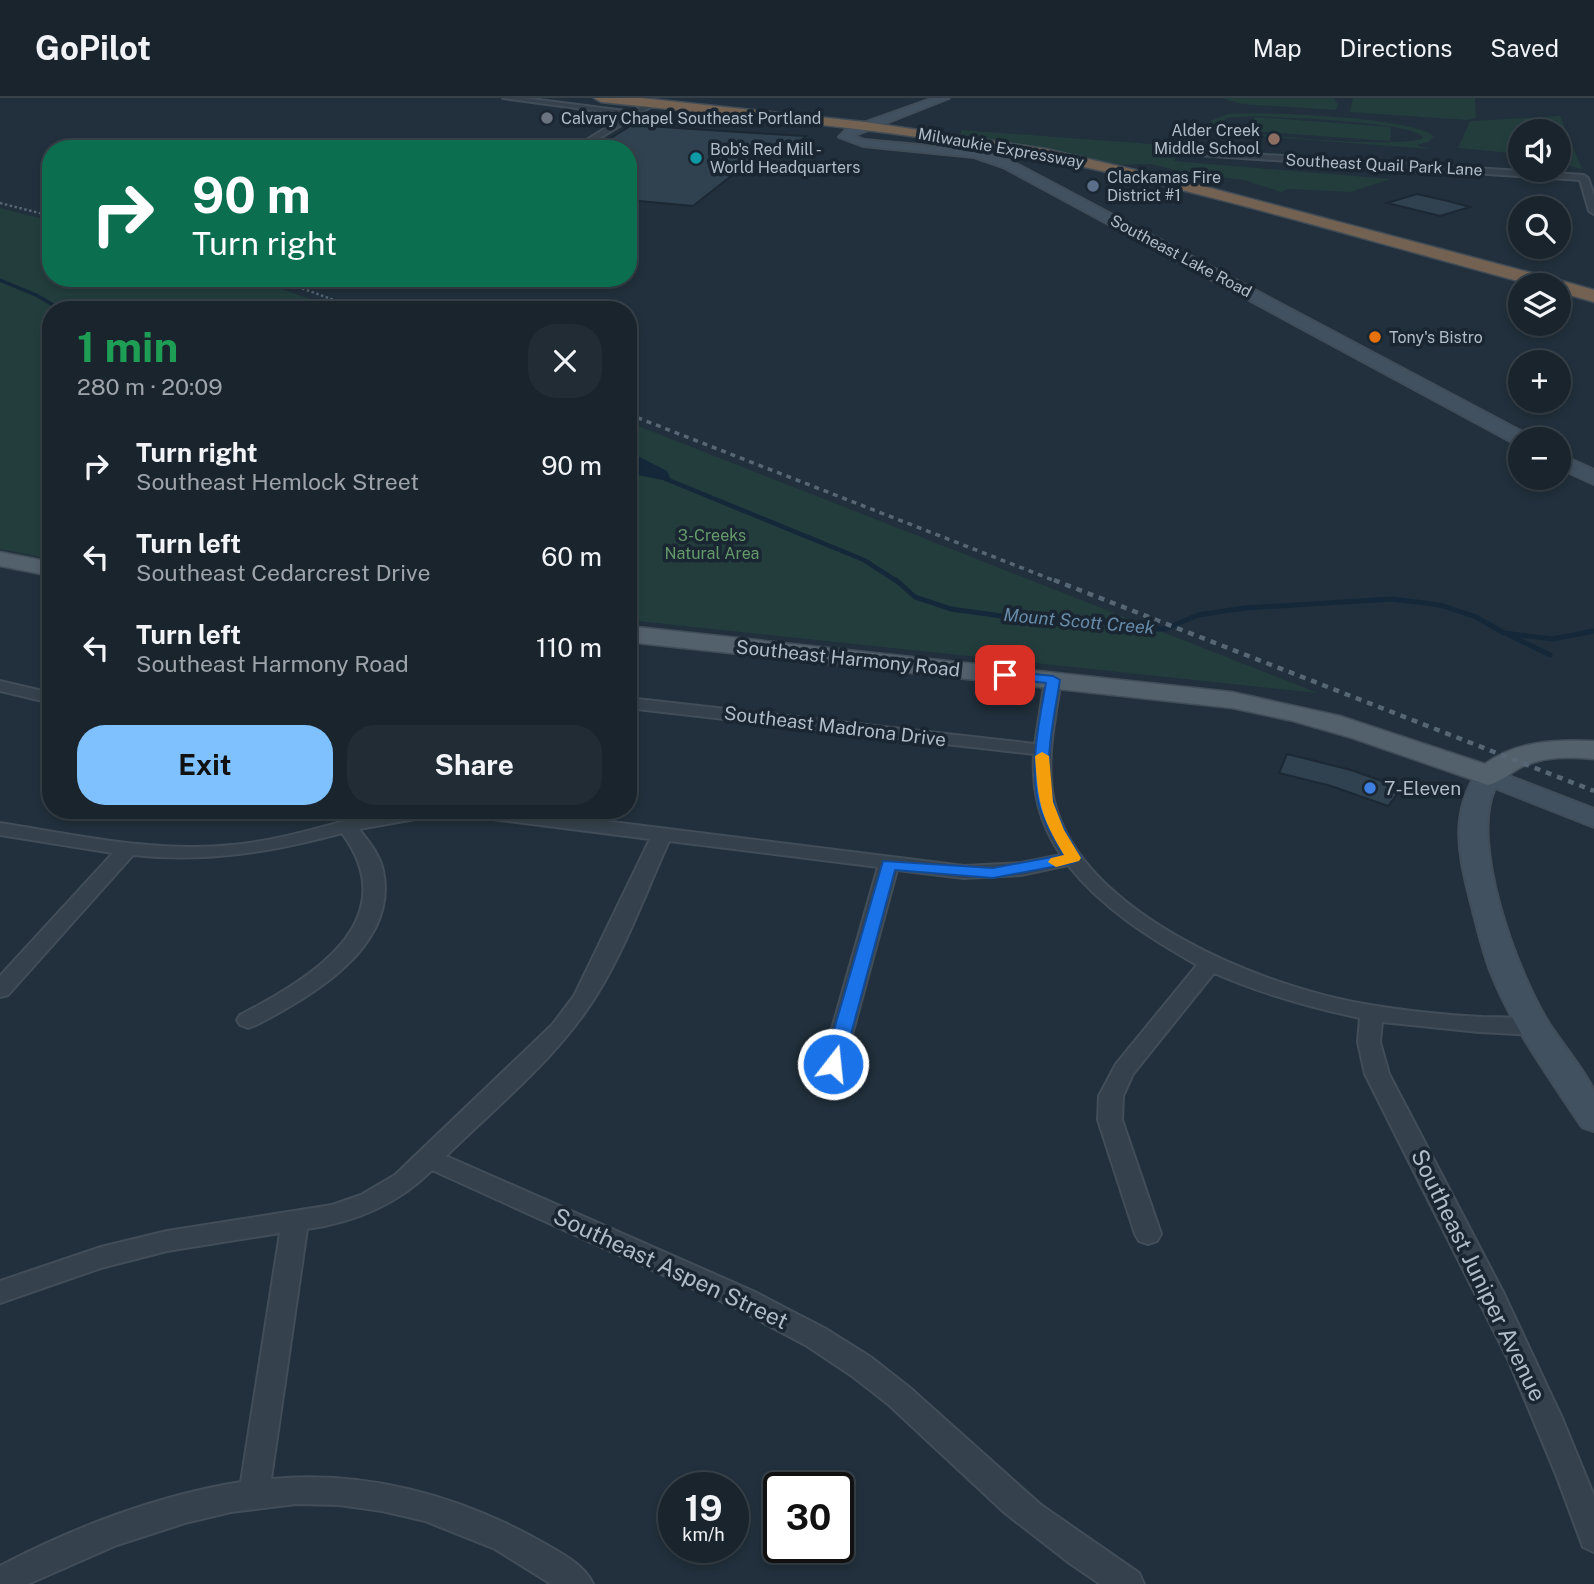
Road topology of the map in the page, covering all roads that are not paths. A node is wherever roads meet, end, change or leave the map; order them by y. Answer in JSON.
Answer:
{"nodes":[{"id":1,"x":507,"y":98,"type":"edge"},
{"id":2,"x":601,"y":98,"type":"edge"},
{"id":3,"x":942,"y":99,"type":"edge"},
{"id":4,"x":652,"y":104,"type":"junction"},
{"id":5,"x":917,"y":108,"type":"junction"},
{"id":6,"x":633,"y":114,"type":"junction"},
{"id":7,"x":865,"y":126,"type":"junction"},
{"id":8,"x":591,"y":140,"type":"edge"},
{"id":9,"x":1185,"y":152,"type":"dead end"},
{"id":10,"x":1594,"y":211,"type":"edge"},
{"id":11,"x":1508,"y":273,"type":"edge"},
{"id":12,"x":1571,"y":290,"type":"edge"},
{"id":13,"x":1594,"y":296,"type":"edge"},
{"id":14,"x":1508,"y":432,"type":"edge"},
{"id":15,"x":1571,"y":466,"type":"edge"},
{"id":16,"x":1594,"y":478,"type":"edge"},
{"id":17,"x":1,"y":559,"type":"edge"},
{"id":18,"x":42,"y":567,"type":"edge"},
{"id":19,"x":637,"y":635,"type":"edge"},
{"id":20,"x":1053,"y":680,"type":"junction"},
{"id":21,"x":0,"y":686,"type":"edge"},
{"id":22,"x":42,"y":696,"type":"edge"},
{"id":23,"x":637,"y":704,"type":"edge"},
{"id":24,"x":1042,"y":750,"type":"junction"},
{"id":25,"x":1594,"y":750,"type":"edge"},
{"id":26,"x":1488,"y":776,"type":"junction"},
{"id":27,"x":369,"y":819,"type":"edge"},
{"id":28,"x":541,"y":819,"type":"edge"},
{"id":29,"x":1594,"y":819,"type":"edge"},
{"id":30,"x":346,"y":825,"type":"junction"},
{"id":31,"x":0,"y":830,"type":"edge"},
{"id":32,"x":662,"y":834,"type":"junction"},
{"id":33,"x":129,"y":847,"type":"junction"},
{"id":34,"x":1073,"y":858,"type":"junction"},
{"id":35,"x":889,"y":864,"type":"junction"},
{"id":36,"x":1210,"y":964,"type":"junction"},
{"id":37,"x":0,"y":990,"type":"edge"},
{"id":38,"x":1371,"y":1014,"type":"junction"},
{"id":39,"x":248,"y":1020,"type":"dead end"},
{"id":40,"x":1536,"y":1027,"type":"junction"},
{"id":41,"x":833,"y":1064,"type":"dead end"},
{"id":42,"x":1594,"y":1118,"type":"edge"},
{"id":43,"x":430,"y":1159,"type":"junction"},
{"id":44,"x":295,"y":1222,"type":"junction"},
{"id":45,"x":1148,"y":1234,"type":"dead end"},
{"id":46,"x":0,"y":1292,"type":"edge"},
{"id":47,"x":254,"y":1493,"type":"junction"},
{"id":48,"x":1594,"y":1537,"type":"edge"},
{"id":49,"x":0,"y":1583,"type":"edge"},
{"id":50,"x":577,"y":1584,"type":"edge"},
{"id":51,"x":1128,"y":1584,"type":"edge"}],
"edges":[{"from":1,"to":6,"type":"street"},
{"from":2,"to":4,"type":"highway","name":"Milwaukie Expressway"},
{"from":3,"to":5,"type":"street"},
{"from":3,"to":5,"type":"street"},
{"from":4,"to":6,"type":"street"},
{"from":4,"to":7,"type":"highway","name":"Milwaukie Expressway"},
{"from":5,"to":7,"type":"street"},
{"from":6,"to":8,"type":"street"},
{"from":7,"to":11,"type":"highway","name":"Milwaukie Expressway"},
{"from":7,"to":14,"type":"street","name":"Southeast Lake Road"},
{"from":9,"to":10,"type":"street","name":"Southeast Quail Park Lane"},
{"from":12,"to":13,"type":"highway","name":"Milwaukie Expressway"},
{"from":15,"to":16,"type":"street"},
{"from":17,"to":18,"type":"main road"},
{"from":19,"to":20,"type":"main road","name":"Southeast Harmony Road"},
{"from":20,"to":24,"type":"street"},
{"from":20,"to":26,"type":"main road","name":"Southeast Harmony Road"},
{"from":21,"to":22,"type":"street"},
{"from":23,"to":24,"type":"street","name":"Southeast Madrona Drive"},
{"from":24,"to":34,"type":"street"},
{"from":25,"to":26,"type":"main road"},
{"from":26,"to":29,"type":"street"},
{"from":26,"to":40,"type":"street"},
{"from":27,"to":30,"type":"street"},
{"from":28,"to":32,"type":"street"},
{"from":30,"to":33,"type":"street"},
{"from":30,"to":39,"type":"street"},
{"from":31,"to":33,"type":"street"},
{"from":32,"to":35,"type":"street"},
{"from":32,"to":43,"type":"street"},
{"from":33,"to":37,"type":"street"},
{"from":34,"to":35,"type":"street"},
{"from":34,"to":36,"type":"street"},
{"from":35,"to":41,"type":"street"},
{"from":36,"to":38,"type":"street"},
{"from":36,"to":45,"type":"street"},
{"from":38,"to":40,"type":"street"},
{"from":38,"to":48,"type":"street","name":"Southeast Juniper Avenue"},
{"from":40,"to":42,"type":"street"},
{"from":43,"to":44,"type":"street"},
{"from":43,"to":51,"type":"street","name":"Southeast Aspen Street"},
{"from":44,"to":46,"type":"street"},
{"from":44,"to":47,"type":"street"},
{"from":47,"to":49,"type":"street"},
{"from":47,"to":50,"type":"street"}]}
